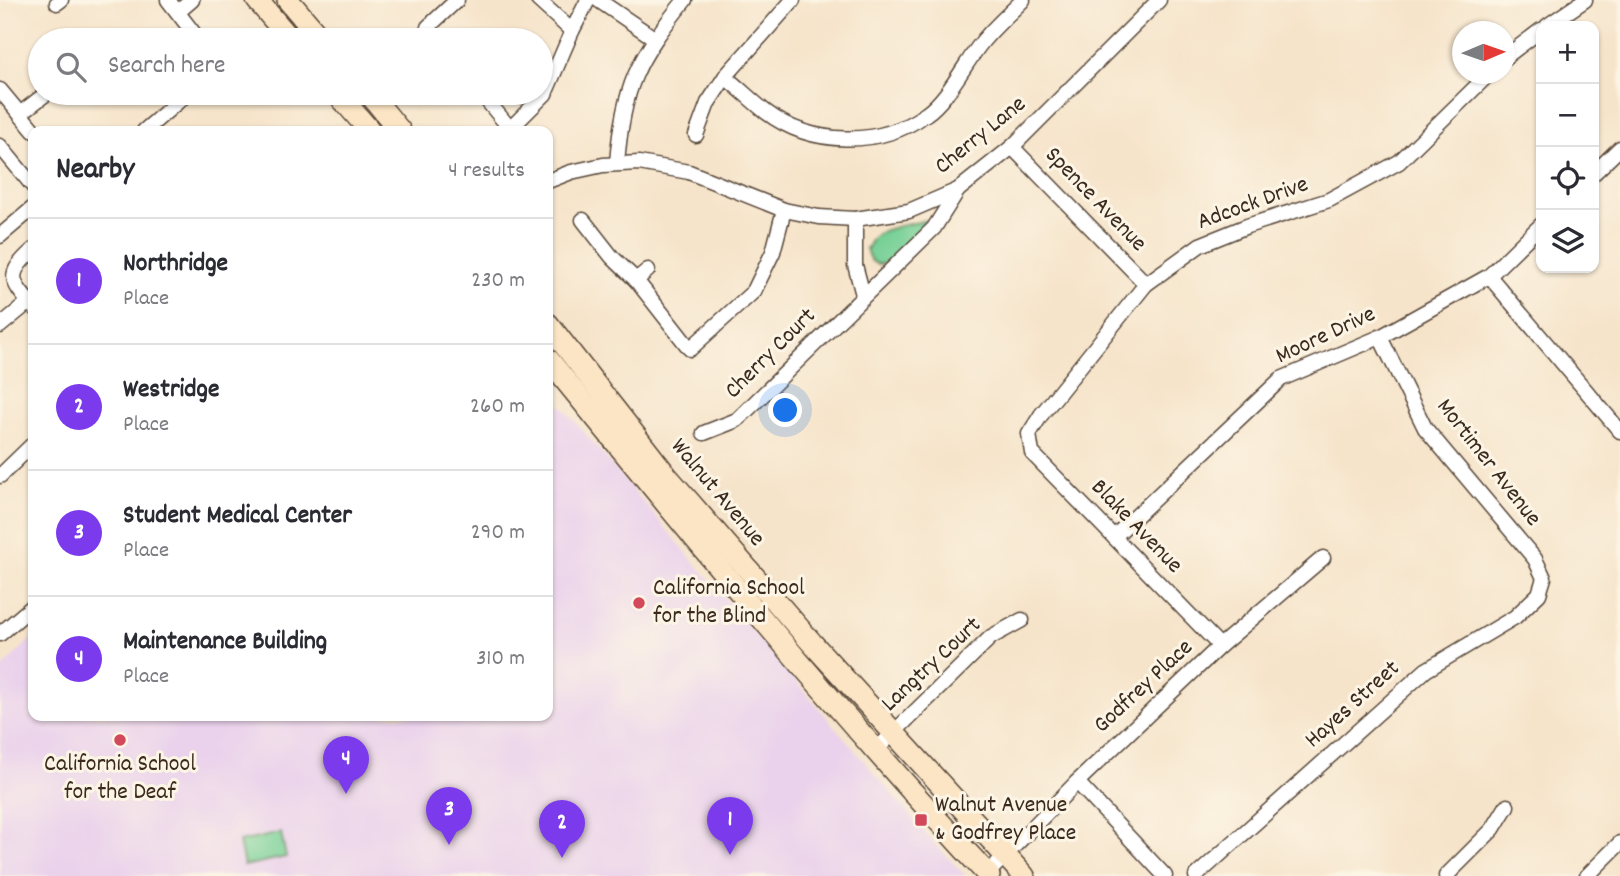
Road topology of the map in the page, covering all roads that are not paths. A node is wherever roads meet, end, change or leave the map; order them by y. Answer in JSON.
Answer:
{"nodes":[{"id":1,"x":168,"y":0,"type":"edge"},
{"id":2,"x":192,"y":0,"type":"edge"},
{"id":3,"x":257,"y":0,"type":"edge"},
{"id":4,"x":288,"y":0,"type":"edge"},
{"id":5,"x":457,"y":0,"type":"edge"},
{"id":6,"x":538,"y":0,"type":"edge"},
{"id":7,"x":588,"y":0,"type":"edge"},
{"id":8,"x":598,"y":0,"type":"edge"},
{"id":9,"x":685,"y":0,"type":"edge"},
{"id":10,"x":793,"y":0,"type":"edge"},
{"id":11,"x":1023,"y":0,"type":"edge"},
{"id":12,"x":1159,"y":0,"type":"edge"},
{"id":13,"x":1585,"y":0,"type":"edge"},
{"id":14,"x":178,"y":12,"type":"junction"},
{"id":15,"x":1554,"y":21,"type":"edge"},
{"id":16,"x":190,"y":28,"type":"edge"},
{"id":17,"x":281,"y":28,"type":"edge"},
{"id":18,"x":312,"y":28,"type":"edge"},
{"id":19,"x":429,"y":28,"type":"edge"},
{"id":20,"x":572,"y":31,"type":"junction"},
{"id":21,"x":1536,"y":34,"type":"edge"},
{"id":22,"x":654,"y":38,"type":"junction"},
{"id":23,"x":1515,"y":50,"type":"edge"},
{"id":24,"x":553,"y":75,"type":"edge"},
{"id":25,"x":725,"y":77,"type":"junction"},
{"id":26,"x":1479,"y":84,"type":"edge"},
{"id":27,"x":0,"y":90,"type":"edge"},
{"id":28,"x":31,"y":105,"type":"edge"},
{"id":29,"x":174,"y":105,"type":"edge"},
{"id":30,"x":347,"y":105,"type":"edge"},
{"id":31,"x":379,"y":105,"type":"edge"},
{"id":32,"x":491,"y":105,"type":"edge"},
{"id":33,"x":535,"y":105,"type":"edge"},
{"id":34,"x":21,"y":113,"type":"junction"},
{"id":35,"x":30,"y":126,"type":"edge"},
{"id":36,"x":150,"y":126,"type":"edge"},
{"id":37,"x":366,"y":126,"type":"edge"},
{"id":38,"x":396,"y":126,"type":"edge"},
{"id":39,"x":508,"y":126,"type":"edge"},
{"id":40,"x":515,"y":126,"type":"edge"},
{"id":41,"x":696,"y":135,"type":"dead end"},
{"id":42,"x":0,"y":146,"type":"edge"},
{"id":43,"x":1012,"y":147,"type":"junction"},
{"id":44,"x":1620,"y":148,"type":"edge"},
{"id":45,"x":617,"y":163,"type":"junction"},
{"id":46,"x":1599,"y":168,"type":"edge"},
{"id":47,"x":553,"y":179,"type":"edge"},
{"id":48,"x":28,"y":181,"type":"edge"},
{"id":49,"x":958,"y":190,"type":"junction"},
{"id":50,"x":784,"y":210,"type":"junction"},
{"id":51,"x":28,"y":212,"type":"edge"},
{"id":52,"x":855,"y":219,"type":"junction"},
{"id":53,"x":583,"y":220,"type":"dead end"},
{"id":54,"x":1536,"y":230,"type":"edge"},
{"id":55,"x":0,"y":236,"type":"edge"},
{"id":56,"x":28,"y":254,"type":"edge"},
{"id":57,"x":649,"y":270,"type":"dead end"},
{"id":58,"x":1489,"y":276,"type":"junction"},
{"id":59,"x":635,"y":280,"type":"junction"},
{"id":60,"x":1146,"y":284,"type":"junction"},
{"id":61,"x":863,"y":295,"type":"junction"},
{"id":62,"x":28,"y":301,"type":"edge"},
{"id":63,"x":28,"y":306,"type":"edge"},
{"id":64,"x":0,"y":326,"type":"edge"},
{"id":65,"x":553,"y":330,"type":"edge"},
{"id":66,"x":1380,"y":337,"type":"junction"},
{"id":67,"x":553,"y":365,"type":"edge"},
{"id":68,"x":1620,"y":431,"type":"edge"},
{"id":69,"x":704,"y":433,"type":"dead end"},
{"id":70,"x":1028,"y":434,"type":"joint"},
{"id":71,"x":28,"y":449,"type":"edge"},
{"id":72,"x":0,"y":476,"type":"edge"},
{"id":73,"x":1114,"y":537,"type":"junction"},
{"id":74,"x":1323,"y":558,"type":"dead end"},
{"id":75,"x":1544,"y":578,"type":"joint"},
{"id":76,"x":28,"y":609,"type":"edge"},
{"id":77,"x":1022,"y":620,"type":"dead end"},
{"id":78,"x":3,"y":625,"type":"edge"},
{"id":79,"x":1220,"y":646,"type":"junction"},
{"id":80,"x":893,"y":733,"type":"junction"},
{"id":81,"x":877,"y":749,"type":"junction"},
{"id":82,"x":1077,"y":782,"type":"junction"},
{"id":83,"x":1507,"y":806,"type":"dead end"},
{"id":84,"x":1620,"y":843,"type":"edge"},
{"id":85,"x":1005,"y":857,"type":"junction"},
{"id":86,"x":988,"y":875,"type":"edge"},
{"id":87,"x":1024,"y":876,"type":"edge"},
{"id":88,"x":1165,"y":876,"type":"edge"},
{"id":89,"x":1196,"y":876,"type":"edge"},
{"id":90,"x":1446,"y":876,"type":"edge"},
{"id":91,"x":1587,"y":876,"type":"edge"}],
"edges":[{"from":1,"to":14,"type":"street"},
{"from":2,"to":14,"type":"street"},
{"from":3,"to":17,"type":"main road"},
{"from":4,"to":18,"type":"main road"},
{"from":5,"to":19,"type":"street"},
{"from":6,"to":20,"type":"street"},
{"from":7,"to":20,"type":"street"},
{"from":8,"to":22,"type":"street"},
{"from":9,"to":22,"type":"street"},
{"from":10,"to":25,"type":"street"},
{"from":11,"to":25,"type":"street"},
{"from":12,"to":43,"type":"street","name":"Cherry Lane"},
{"from":13,"to":15,"type":"street"},
{"from":14,"to":16,"type":"street"},
{"from":20,"to":24,"type":"street"},
{"from":21,"to":23,"type":"street"},
{"from":22,"to":45,"type":"street"},
{"from":25,"to":41,"type":"street"},
{"from":26,"to":60,"type":"street","name":"Adcock Drive"},
{"from":27,"to":34,"type":"street"},
{"from":28,"to":34,"type":"street"},
{"from":29,"to":36,"type":"street"},
{"from":30,"to":37,"type":"main road"},
{"from":31,"to":38,"type":"main road"},
{"from":32,"to":39,"type":"street"},
{"from":33,"to":40,"type":"street"},
{"from":34,"to":35,"type":"street"},
{"from":42,"to":48,"type":"street"},
{"from":43,"to":49,"type":"street","name":"Cherry Lane"},
{"from":43,"to":60,"type":"street","name":"Spence Avenue"},
{"from":44,"to":46,"type":"street"},
{"from":45,"to":47,"type":"street","name":"Cherry Lane"},
{"from":45,"to":50,"type":"street","name":"Cherry Lane"},
{"from":49,"to":52,"type":"street","name":"Cherry Lane"},
{"from":49,"to":61,"type":"street","name":"Cherry Court"},
{"from":50,"to":52,"type":"street","name":"Cherry Lane"},
{"from":50,"to":59,"type":"street"},
{"from":51,"to":55,"type":"street"},
{"from":52,"to":61,"type":"street"},
{"from":53,"to":59,"type":"street"},
{"from":54,"to":58,"type":"street","name":"Moore Drive"},
{"from":56,"to":62,"type":"street"},
{"from":57,"to":59,"type":"street"},
{"from":58,"to":66,"type":"street","name":"Moore Drive"},
{"from":58,"to":68,"type":"street"},
{"from":60,"to":70,"type":"street","name":"Adcock Drive"},
{"from":61,"to":69,"type":"street","name":"Cherry Court"},
{"from":63,"to":64,"type":"street"},
{"from":65,"to":80,"type":"main road","name":"Walnut Avenue"},
{"from":66,"to":73,"type":"street","name":"Moore Drive"},
{"from":66,"to":75,"type":"street","name":"Mortimer Avenue"},
{"from":67,"to":81,"type":"main road","name":"Walnut Avenue"},
{"from":70,"to":73,"type":"street","name":"Blake Avenue"},
{"from":71,"to":72,"type":"street"},
{"from":73,"to":79,"type":"street","name":"Blake Avenue"},
{"from":74,"to":79,"type":"street","name":"Godfrey Place"},
{"from":75,"to":89,"type":"street","name":"Hayes Street"},
{"from":76,"to":78,"type":"street"},
{"from":77,"to":80,"type":"street","name":"Langtry Court"},
{"from":79,"to":82,"type":"street","name":"Godfrey Place"},
{"from":80,"to":81,"type":"street","name":"Langtry Court"},
{"from":80,"to":85,"type":"main road","name":"Walnut Avenue"},
{"from":81,"to":86,"type":"main road","name":"Walnut Avenue"},
{"from":82,"to":85,"type":"street","name":"Godfrey Place"},
{"from":82,"to":88,"type":"street"},
{"from":83,"to":90,"type":"street"},
{"from":84,"to":91,"type":"street"},
{"from":85,"to":86,"type":"street","name":"Godfrey Place"},
{"from":85,"to":87,"type":"main road","name":"Walnut Avenue"}]}
